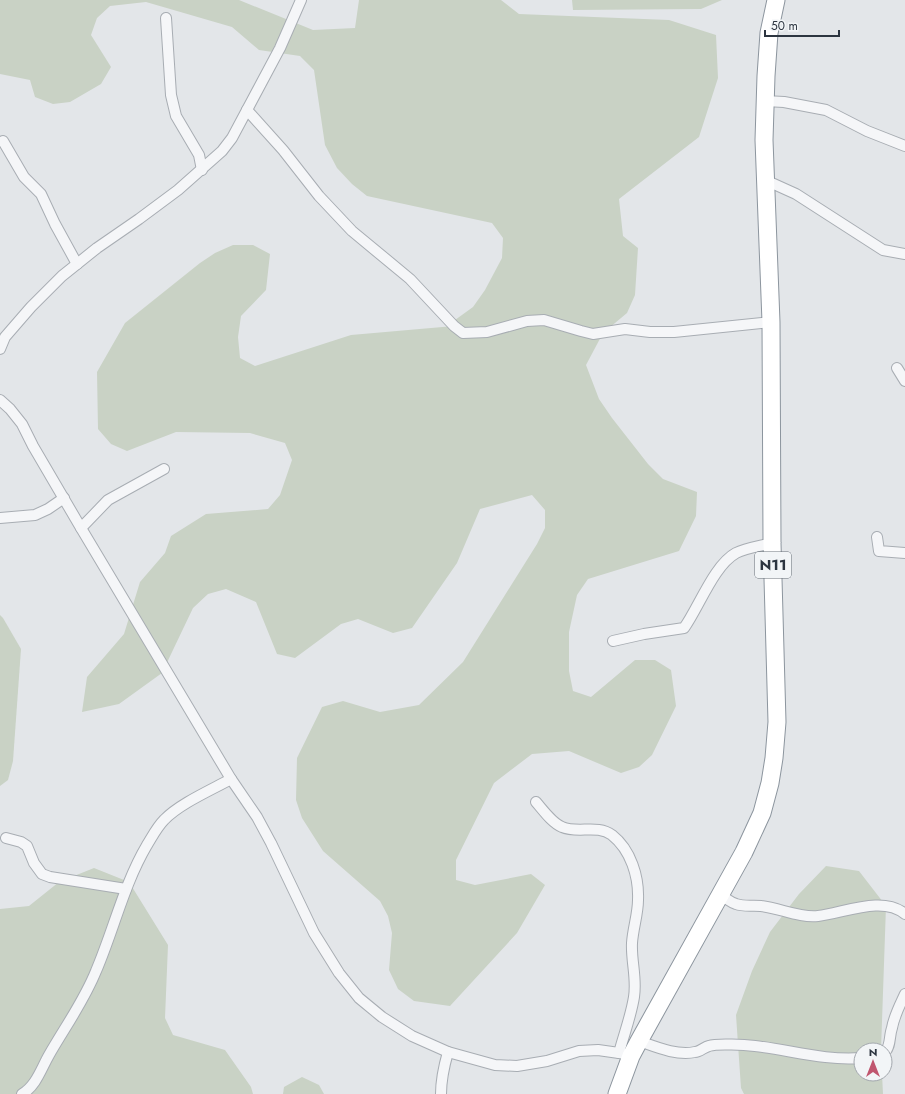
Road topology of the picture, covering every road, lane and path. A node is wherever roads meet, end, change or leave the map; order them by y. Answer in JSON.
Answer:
{"nodes":[{"id":1,"x":301,"y":0,"type":"edge"},
{"id":2,"x":776,"y":0,"type":"edge"},
{"id":3,"x":166,"y":18,"type":"dead end"},
{"id":4,"x":765,"y":101,"type":"junction"},
{"id":5,"x":247,"y":110,"type":"junction"},
{"id":6,"x":3,"y":141,"type":"dead end"},
{"id":7,"x":905,"y":146,"type":"edge"},
{"id":8,"x":202,"y":170,"type":"junction"},
{"id":9,"x":765,"y":180,"type":"junction"},
{"id":10,"x":905,"y":254,"type":"edge"},
{"id":11,"x":77,"y":264,"type":"junction"},
{"id":12,"x":771,"y":322,"type":"junction"},
{"id":13,"x":0,"y":349,"type":"edge"},
{"id":14,"x":897,"y":368,"type":"dead end"},
{"id":15,"x":905,"y":381,"type":"edge"},
{"id":16,"x":0,"y":400,"type":"edge"},
{"id":17,"x":164,"y":469,"type":"dead end"},
{"id":18,"x":64,"y":498,"type":"junction"},
{"id":19,"x":0,"y":518,"type":"edge"},
{"id":20,"x":81,"y":528,"type":"junction"},
{"id":21,"x":877,"y":537,"type":"dead end"},
{"id":22,"x":772,"y":543,"type":"junction"},
{"id":23,"x":905,"y":553,"type":"edge"},
{"id":24,"x":613,"y":641,"type":"dead end"},
{"id":25,"x":231,"y":779,"type":"junction"},
{"id":26,"x":536,"y":802,"type":"dead end"},
{"id":27,"x":6,"y":838,"type":"dead end"},
{"id":28,"x":126,"y":889,"type":"junction"},
{"id":29,"x":721,"y":894,"type":"junction"},
{"id":30,"x":905,"y":914,"type":"edge"},
{"id":31,"x":905,"y":994,"type":"edge"},
{"id":32,"x":889,"y":1042,"type":"edge"},
{"id":33,"x":630,"y":1050,"type":"junction"},
{"id":34,"x":448,"y":1052,"type":"junction"},
{"id":35,"x":853,"y":1059,"type":"edge"},
{"id":36,"x":22,"y":1094,"type":"edge"},
{"id":37,"x":441,"y":1094,"type":"edge"},
{"id":38,"x":617,"y":1094,"type":"edge"}],
"edges":[{"from":1,"to":5,"type":"street"},
{"from":2,"to":4,"type":"highway","number":"N11"},
{"from":3,"to":8,"type":"street"},
{"from":4,"to":7,"type":"street"},
{"from":4,"to":9,"type":"highway","number":"N11"},
{"from":5,"to":8,"type":"street"},
{"from":5,"to":12,"type":"street"},
{"from":6,"to":11,"type":"street"},
{"from":8,"to":11,"type":"street"},
{"from":9,"to":10,"type":"street"},
{"from":9,"to":12,"type":"highway","number":"N11"},
{"from":11,"to":13,"type":"street"},
{"from":12,"to":22,"type":"highway","number":"N11"},
{"from":14,"to":15,"type":"street"},
{"from":16,"to":18,"type":"street"},
{"from":17,"to":20,"type":"street"},
{"from":18,"to":19,"type":"street"},
{"from":18,"to":20,"type":"street"},
{"from":20,"to":25,"type":"street"},
{"from":21,"to":23,"type":"street"},
{"from":22,"to":24,"type":"street"},
{"from":22,"to":29,"type":"highway","number":"N11"},
{"from":25,"to":28,"type":"street"},
{"from":25,"to":34,"type":"street"},
{"from":26,"to":33,"type":"street"},
{"from":27,"to":28,"type":"street"},
{"from":28,"to":36,"type":"street"},
{"from":29,"to":30,"type":"street"},
{"from":29,"to":33,"type":"highway","number":"N11"},
{"from":31,"to":32,"type":"street"},
{"from":33,"to":34,"type":"street"},
{"from":33,"to":35,"type":"street"},
{"from":33,"to":38,"type":"highway","number":"N11"},
{"from":34,"to":37,"type":"street"}]}
